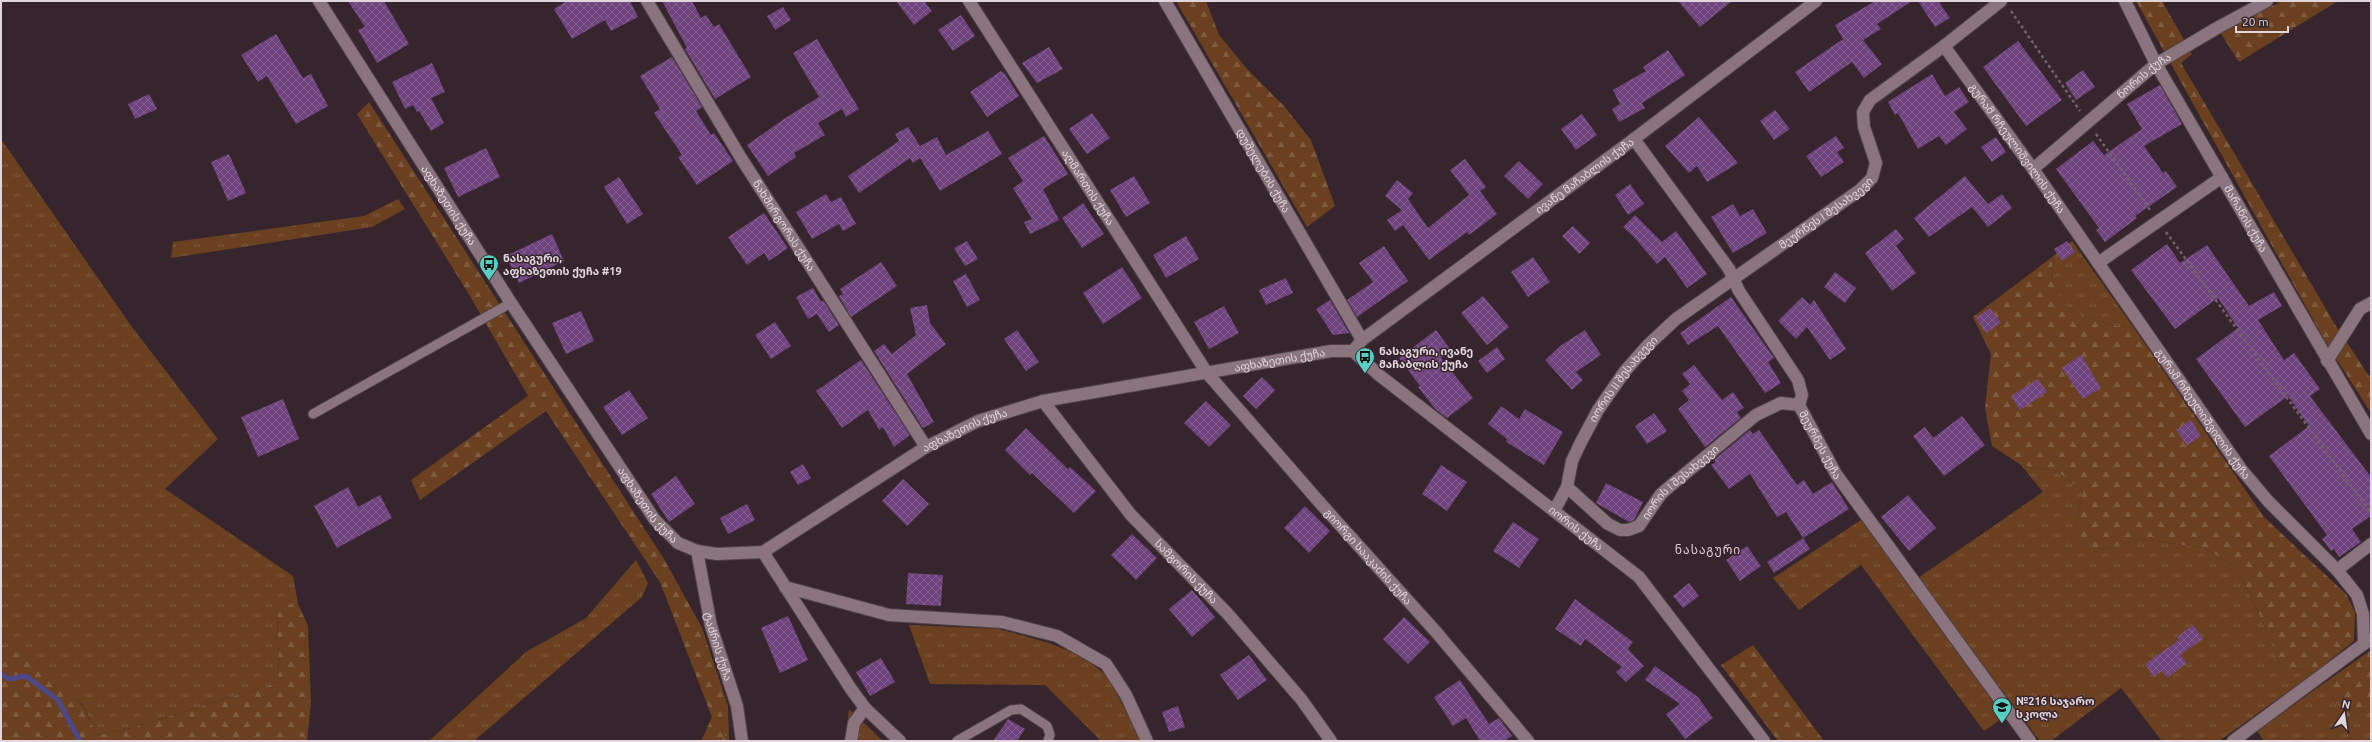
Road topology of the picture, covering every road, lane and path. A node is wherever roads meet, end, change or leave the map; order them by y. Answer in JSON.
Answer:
{"nodes":[{"id":1,"x":319,"y":1,"type":"edge"},
{"id":2,"x":647,"y":1,"type":"edge"},
{"id":3,"x":969,"y":1,"type":"edge"},
{"id":4,"x":1165,"y":1,"type":"edge"},
{"id":5,"x":1816,"y":1,"type":"edge"},
{"id":6,"x":2001,"y":1,"type":"edge"},
{"id":7,"x":2125,"y":1,"type":"edge"},
{"id":8,"x":2267,"y":1,"type":"edge"},
{"id":9,"x":1944,"y":46,"type":"junction"},
{"id":10,"x":2156,"y":64,"type":"junction"},
{"id":11,"x":1634,"y":139,"type":"junction"},
{"id":12,"x":2033,"y":168,"type":"junction"},
{"id":13,"x":2222,"y":176,"type":"junction"},
{"id":14,"x":2158,"y":221,"type":"junction"},
{"id":15,"x":2098,"y":263,"type":"junction"},
{"id":16,"x":1734,"y":278,"type":"junction"},
{"id":17,"x":511,"y":303,"type":"junction"},
{"id":18,"x":2371,"y":303,"type":"edge"},
{"id":19,"x":1362,"y":340,"type":"junction"},
{"id":20,"x":1353,"y":351,"type":"junction"},
{"id":21,"x":2327,"y":361,"type":"junction"},
{"id":22,"x":1207,"y":373,"type":"junction"},
{"id":23,"x":1043,"y":401,"type":"junction"},
{"id":24,"x":1799,"y":405,"type":"junction"},
{"id":25,"x":313,"y":414,"type":"dead end"},
{"id":26,"x":2371,"y":434,"type":"edge"},
{"id":27,"x":926,"y":447,"type":"junction"},
{"id":28,"x":1567,"y":487,"type":"junction"},
{"id":29,"x":1554,"y":511,"type":"junction"},
{"id":30,"x":2371,"y":513,"type":"edge"},
{"id":31,"x":2371,"y":544,"type":"edge"},
{"id":32,"x":697,"y":551,"type":"junction"},
{"id":33,"x":763,"y":552,"type":"junction"},
{"id":34,"x":2337,"y":570,"type":"junction"},
{"id":35,"x":785,"y":587,"type":"junction"},
{"id":36,"x":2367,"y":642,"type":"edge"},
{"id":37,"x":865,"y":708,"type":"junction"},
{"id":38,"x":742,"y":741,"type":"edge"},
{"id":39,"x":851,"y":741,"type":"edge"},
{"id":40,"x":900,"y":741,"type":"edge"},
{"id":41,"x":957,"y":741,"type":"edge"},
{"id":42,"x":1048,"y":741,"type":"edge"},
{"id":43,"x":1147,"y":741,"type":"edge"},
{"id":44,"x":1331,"y":741,"type":"edge"},
{"id":45,"x":1528,"y":741,"type":"edge"},
{"id":46,"x":1764,"y":741,"type":"edge"},
{"id":47,"x":2030,"y":741,"type":"edge"},
{"id":48,"x":2233,"y":741,"type":"edge"}],
"edges":[{"from":1,"to":17,"type":"street","name":"აფხაზეთის ქუჩა"},
{"from":2,"to":27,"type":"street","name":"ნახშირგორას ქუჩა"},
{"from":3,"to":22,"type":"street","name":"აღმართის ქუჩა"},
{"from":4,"to":19,"type":"street","name":"დუშელების ქუჩა"},
{"from":5,"to":11,"type":"street","name":"ივანე მაჩაბლის ქუჩა"},
{"from":6,"to":9,"type":"street","name":"მეურნეს I შესახვევი"},
{"from":7,"to":10,"type":"street","name":"მარანის ქუჩა"},
{"from":8,"to":10,"type":"street","name":"ნორის ქუჩა"},
{"from":9,"to":12,"type":"street","name":"გურამ რჩეულიშვილის ქუჩა"},
{"from":9,"to":16,"type":"street","name":"მეურნეს I შესახვევი"},
{"from":10,"to":12,"type":"street","name":"ნორის ქუჩა"},
{"from":10,"to":13,"type":"street","name":"მარანის ქუჩა"},
{"from":11,"to":16,"type":"street","name":"მეურნეს ქუჩა"},
{"from":11,"to":19,"type":"street","name":"ივანე მაჩაბლის ქუჩა"},
{"from":12,"to":15,"type":"street","name":"გურამ რჩეულიშვილის ქუჩა"},
{"from":13,"to":14,"type":"street"},
{"from":13,"to":21,"type":"street","name":"მარანის ქუჩა"},
{"from":14,"to":15,"type":"street"},
{"from":14,"to":30,"type":"path"},
{"from":15,"to":34,"type":"street","name":"გურამ რჩეულიშვილის ქუჩა"},
{"from":16,"to":24,"type":"street","name":"მეურნეს ქუჩა"},
{"from":16,"to":28,"type":"street","name":"იორის II შესახვევი"},
{"from":17,"to":25,"type":"lane"},
{"from":17,"to":32,"type":"street","name":"აფხაზეთის ქუჩა"},
{"from":18,"to":21,"type":"street"},
{"from":19,"to":20,"type":"street","name":"ივანე მაჩაბლის ქუჩა"},
{"from":20,"to":22,"type":"street","name":"აფხაზეთის ქუჩა"},
{"from":20,"to":29,"type":"street","name":"იორის ქუჩა"},
{"from":21,"to":26,"type":"street","name":"მარანის ქუჩა"},
{"from":22,"to":23,"type":"street","name":"აფხაზეთის ქუჩა"},
{"from":22,"to":45,"type":"street","name":"გიორგი სააკაძის ქუჩა"},
{"from":23,"to":27,"type":"street","name":"აფხაზეთის ქუჩა"},
{"from":23,"to":44,"type":"street","name":"სამგორის ქუჩა"},
{"from":24,"to":28,"type":"street","name":"იორის I შესახვევი"},
{"from":24,"to":47,"type":"street","name":"მეურნეს ქუჩა"},
{"from":27,"to":33,"type":"street","name":"აფხაზეთის ქუჩა"},
{"from":28,"to":29,"type":"street","name":"იორის II შესახვევი"},
{"from":29,"to":46,"type":"street","name":"იორის ქუჩა"},
{"from":31,"to":34,"type":"street"},
{"from":32,"to":33,"type":"street","name":"აფხაზეთის ქუჩა"},
{"from":32,"to":38,"type":"street","name":"ტაძრის ქუჩა"},
{"from":33,"to":35,"type":"street"},
{"from":34,"to":36,"type":"street","name":"გურამ რჩეულიშვილის ქუჩა"},
{"from":35,"to":37,"type":"street"},
{"from":35,"to":43,"type":"street"},
{"from":36,"to":48,"type":"street","name":"გურამ რჩეულიშვილის ქუჩა"},
{"from":37,"to":39,"type":"street"},
{"from":37,"to":40,"type":"street"},
{"from":41,"to":42,"type":"lane"}]}
